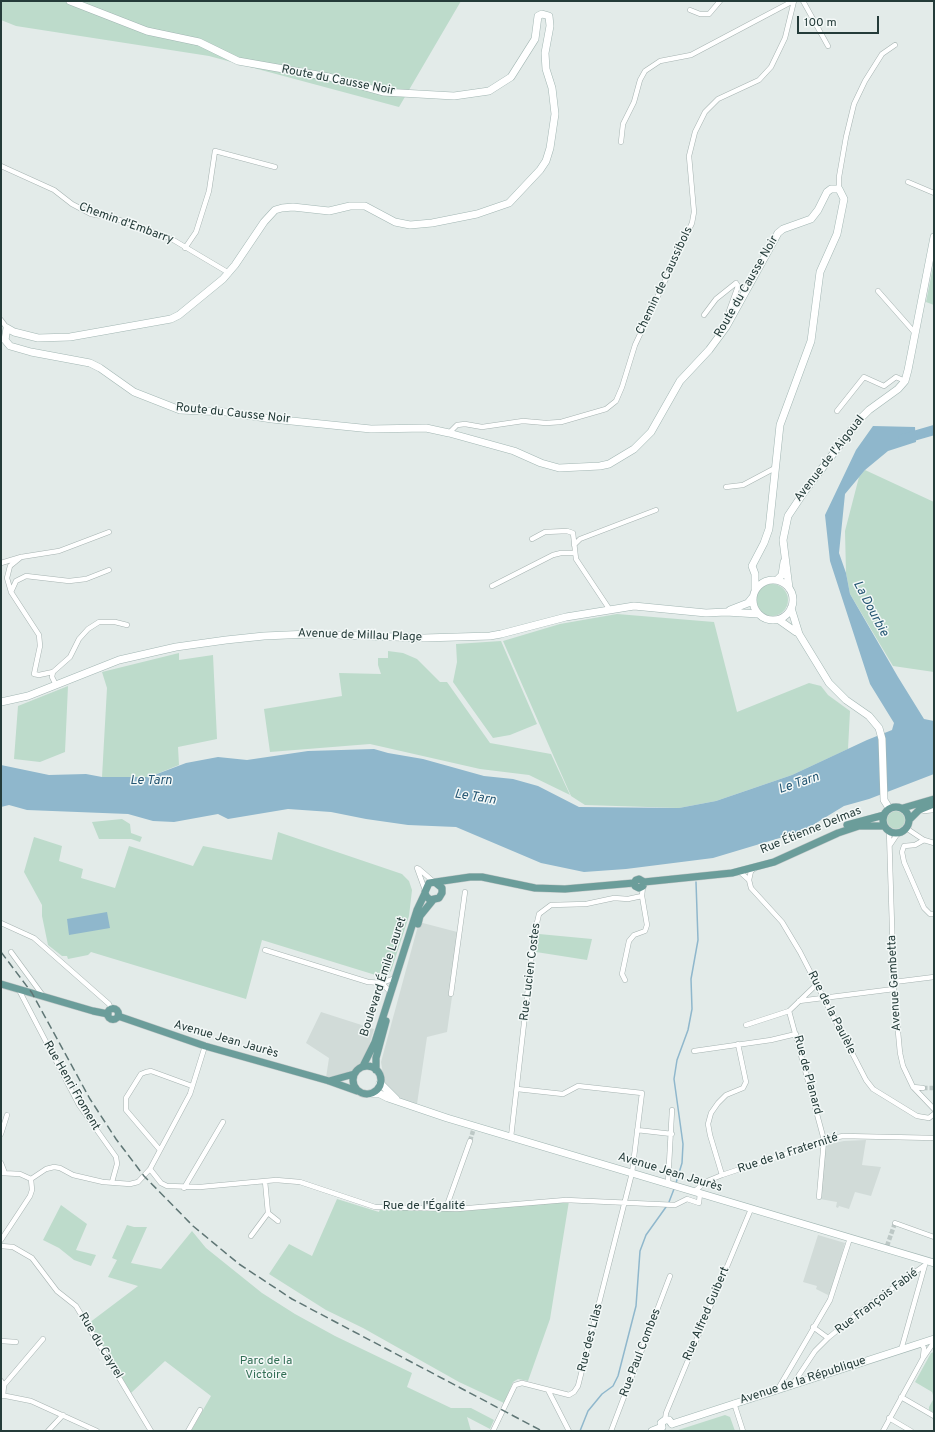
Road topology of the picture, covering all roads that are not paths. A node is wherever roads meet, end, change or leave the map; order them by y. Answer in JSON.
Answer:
{"nodes":[{"id":1,"x":70,"y":1,"type":"edge"},
{"id":2,"x":720,"y":1,"type":"edge"},
{"id":3,"x":791,"y":1,"type":"edge"},
{"id":4,"x":803,"y":1,"type":"edge"},
{"id":5,"x":690,"y":10,"type":"dead end"},
{"id":6,"x":896,"y":44,"type":"dead end"},
{"id":7,"x":828,"y":46,"type":"dead end"},
{"id":8,"x":621,"y":142,"type":"dead end"},
{"id":9,"x":1,"y":166,"type":"edge"},
{"id":10,"x":275,"y":167,"type":"dead end"},
{"id":11,"x":908,"y":182,"type":"dead end"},
{"id":12,"x":839,"y":189,"type":"junction"},
{"id":13,"x":934,"y":193,"type":"edge"},
{"id":14,"x":934,"y":237,"type":"edge"},
{"id":15,"x":185,"y":248,"type":"junction"},
{"id":16,"x":229,"y":273,"type":"junction"},
{"id":17,"x":878,"y":291,"type":"dead end"},
{"id":18,"x":704,"y":315,"type":"dead end"},
{"id":19,"x":731,"y":319,"type":"junction"},
{"id":20,"x":1,"y":320,"type":"edge"},
{"id":21,"x":5,"y":332,"type":"edge"},
{"id":22,"x":915,"y":333,"type":"junction"},
{"id":23,"x":905,"y":381,"type":"junction"},
{"id":24,"x":837,"y":411,"type":"dead end"},
{"id":25,"x":450,"y":433,"type":"junction"},
{"id":26,"x":775,"y":468,"type":"junction"},
{"id":27,"x":726,"y":487,"type":"dead end"},
{"id":28,"x":656,"y":510,"type":"dead end"},
{"id":29,"x":109,"y":532,"type":"dead end"},
{"id":30,"x":532,"y":539,"type":"dead end"},
{"id":31,"x":574,"y":545,"type":"junction"},
{"id":32,"x":574,"y":553,"type":"junction"},
{"id":33,"x":785,"y":556,"type":"junction"},
{"id":34,"x":21,"y":557,"type":"junction"},
{"id":35,"x":1,"y":563,"type":"edge"},
{"id":36,"x":109,"y":570,"type":"dead end"},
{"id":37,"x":755,"y":574,"type":"junction"},
{"id":38,"x":777,"y":580,"type":"junction"},
{"id":39,"x":766,"y":581,"type":"junction"},
{"id":40,"x":492,"y":586,"type":"dead end"},
{"id":41,"x":789,"y":588,"type":"junction"},
{"id":42,"x":755,"y":589,"type":"junction"},
{"id":43,"x":11,"y":592,"type":"junction"},
{"id":44,"x":752,"y":598,"type":"junction"},
{"id":45,"x":791,"y":608,"type":"junction"},
{"id":46,"x":610,"y":610,"type":"junction"},
{"id":47,"x":726,"y":612,"type":"junction"},
{"id":48,"x":758,"y":614,"type":"junction"},
{"id":49,"x":778,"y":620,"type":"junction"},
{"id":50,"x":127,"y":625,"type":"dead end"},
{"id":51,"x":799,"y":634,"type":"junction"},
{"id":52,"x":53,"y":672,"type":"junction"},
{"id":53,"x":56,"y":685,"type":"junction"},
{"id":54,"x":1,"y":702,"type":"edge"},
{"id":55,"x":934,"y":799,"type":"edge"},
{"id":56,"x":934,"y":804,"type":"edge"},
{"id":57,"x":889,"y":808,"type":"junction"},
{"id":58,"x":903,"y":808,"type":"junction"},
{"id":59,"x":934,"y":810,"type":"edge"},
{"id":60,"x":924,"y":811,"type":"dead end"},
{"id":61,"x":884,"y":814,"type":"junction"},
{"id":62,"x":910,"y":819,"type":"junction"},
{"id":63,"x":886,"y":828,"type":"junction"},
{"id":64,"x":906,"y":828,"type":"junction"},
{"id":65,"x":898,"y":833,"type":"junction"},
{"id":66,"x":924,"y":840,"type":"junction"},
{"id":67,"x":934,"y":844,"type":"edge"},
{"id":68,"x":890,"y":845,"type":"junction"},
{"id":69,"x":755,"y":868,"type":"junction"},
{"id":70,"x":740,"y":872,"type":"junction"},
{"id":71,"x":723,"y":874,"type":"junction"},
{"id":72,"x":459,"y":879,"type":"junction"},
{"id":73,"x":749,"y":880,"type":"junction"},
{"id":74,"x":435,"y":882,"type":"junction"},
{"id":75,"x":640,"y":885,"type":"junction"},
{"id":76,"x":443,"y":890,"type":"junction"},
{"id":77,"x":425,"y":892,"type":"junction"},
{"id":78,"x":465,"y":892,"type":"dead end"},
{"id":79,"x":642,"y":896,"type":"junction"},
{"id":80,"x":433,"y":900,"type":"junction"},
{"id":81,"x":934,"y":914,"type":"edge"},
{"id":82,"x":1,"y":923,"type":"edge"},
{"id":83,"x":265,"y":950,"type":"dead end"},
{"id":84,"x":11,"y":952,"type":"dead end"},
{"id":85,"x":934,"y":977,"type":"edge"},
{"id":86,"x":395,"y":978,"type":"junction"},
{"id":87,"x":625,"y":980,"type":"dead end"},
{"id":88,"x":894,"y":982,"type":"junction"},
{"id":89,"x":382,"y":983,"type":"junction"},
{"id":90,"x":1,"y":984,"type":"edge"},
{"id":91,"x":817,"y":984,"type":"junction"},
{"id":92,"x":894,"y":989,"type":"junction"},
{"id":93,"x":19,"y":990,"type":"junction"},
{"id":94,"x":390,"y":992,"type":"junction"},
{"id":95,"x":451,"y":994,"type":"dead end"},
{"id":96,"x":44,"y":997,"type":"junction"},
{"id":97,"x":824,"y":998,"type":"junction"},
{"id":98,"x":799,"y":1001,"type":"junction"},
{"id":99,"x":110,"y":1011,"type":"junction"},
{"id":100,"x":789,"y":1011,"type":"junction"},
{"id":101,"x":746,"y":1025,"type":"dead end"},
{"id":102,"x":796,"y":1034,"type":"junction"},
{"id":103,"x":738,"y":1044,"type":"junction"},
{"id":104,"x":205,"y":1046,"type":"junction"},
{"id":105,"x":694,"y":1051,"type":"dead end"},
{"id":106,"x":363,"y":1066,"type":"junction"},
{"id":107,"x":376,"y":1070,"type":"junction"},
{"id":108,"x":354,"y":1074,"type":"junction"},
{"id":109,"x":330,"y":1081,"type":"junction"},
{"id":110,"x":380,"y":1083,"type":"junction"},
{"id":111,"x":192,"y":1086,"type":"junction"},
{"id":112,"x":913,"y":1087,"type":"junction"},
{"id":113,"x":923,"y":1088,"type":"tunnel mouth"},
{"id":114,"x":517,"y":1089,"type":"junction"},
{"id":115,"x":357,"y":1091,"type":"junction"},
{"id":116,"x":369,"y":1094,"type":"junction"},
{"id":117,"x":400,"y":1102,"type":"junction"},
{"id":118,"x":672,"y":1110,"type":"dead end"},
{"id":119,"x":934,"y":1110,"type":"edge"},
{"id":120,"x":934,"y":1114,"type":"edge"},
{"id":121,"x":7,"y":1115,"type":"dead end"},
{"id":122,"x":929,"y":1118,"type":"junction"},
{"id":123,"x":934,"y":1121,"type":"edge"},
{"id":124,"x":223,"y":1122,"type":"dead end"},
{"id":125,"x":637,"y":1130,"type":"junction"},
{"id":126,"x":1,"y":1134,"type":"edge"},
{"id":127,"x":672,"y":1134,"type":"junction"},
{"id":128,"x":511,"y":1136,"type":"junction"},
{"id":129,"x":934,"y":1138,"type":"edge"},
{"id":130,"x":824,"y":1140,"type":"junction"},
{"id":131,"x":470,"y":1141,"type":"tunnel mouth"},
{"id":132,"x":160,"y":1150,"type":"junction"},
{"id":133,"x":1,"y":1163,"type":"edge"},
{"id":134,"x":150,"y":1169,"type":"junction"},
{"id":135,"x":3,"y":1173,"type":"edge"},
{"id":136,"x":632,"y":1173,"type":"junction"},
{"id":137,"x":722,"y":1175,"type":"junction"},
{"id":138,"x":31,"y":1179,"type":"junction"},
{"id":139,"x":266,"y":1181,"type":"junction"},
{"id":140,"x":112,"y":1182,"type":"junction"},
{"id":141,"x":668,"y":1184,"type":"junction"},
{"id":142,"x":184,"y":1188,"type":"junction"},
{"id":143,"x":698,"y":1192,"type":"junction"},
{"id":144,"x":819,"y":1197,"type":"dead end"},
{"id":145,"x":624,"y":1203,"type":"junction"},
{"id":146,"x":446,"y":1208,"type":"junction"},
{"id":147,"x":751,"y":1209,"type":"junction"},
{"id":148,"x":268,"y":1213,"type":"junction"},
{"id":149,"x":278,"y":1221,"type":"dead end"},
{"id":150,"x":895,"y":1223,"type":"dead end"},
{"id":151,"x":251,"y":1236,"type":"dead end"},
{"id":152,"x":934,"y":1237,"type":"edge"},
{"id":153,"x":850,"y":1238,"type":"junction"},
{"id":154,"x":1,"y":1240,"type":"edge"},
{"id":155,"x":1,"y":1246,"type":"edge"},
{"id":156,"x":929,"y":1263,"type":"edge"},
{"id":157,"x":670,"y":1276,"type":"dead end"},
{"id":158,"x":813,"y":1327,"type":"junction"},
{"id":159,"x":828,"y":1338,"type":"junction"},
{"id":160,"x":43,"y":1339,"type":"dead end"},
{"id":161,"x":934,"y":1339,"type":"edge"},
{"id":162,"x":1,"y":1341,"type":"edge"},
{"id":163,"x":16,"y":1342,"type":"dead end"},
{"id":164,"x":934,"y":1342,"type":"edge"},
{"id":165,"x":920,"y":1343,"type":"junction"},
{"id":166,"x":901,"y":1350,"type":"junction"},
{"id":167,"x":923,"y":1358,"type":"junction"},
{"id":168,"x":3,"y":1383,"type":"edge"},
{"id":169,"x":793,"y":1384,"type":"junction"},
{"id":170,"x":778,"y":1389,"type":"junction"},
{"id":171,"x":548,"y":1390,"type":"junction"},
{"id":172,"x":2,"y":1396,"type":"edge"},
{"id":173,"x":901,"y":1397,"type":"junction"},
{"id":174,"x":734,"y":1403,"type":"junction"},
{"id":175,"x":200,"y":1410,"type":"dead end"},
{"id":176,"x":63,"y":1415,"type":"junction"},
{"id":177,"x":934,"y":1416,"type":"edge"},
{"id":178,"x":889,"y":1418,"type":"junction"},
{"id":179,"x":668,"y":1422,"type":"junction"},
{"id":180,"x":48,"y":1431,"type":"edge"},
{"id":181,"x":97,"y":1431,"type":"edge"},
{"id":182,"x":151,"y":1431,"type":"edge"},
{"id":183,"x":188,"y":1431,"type":"edge"},
{"id":184,"x":492,"y":1431,"type":"edge"},
{"id":185,"x":569,"y":1431,"type":"edge"},
{"id":186,"x":611,"y":1431,"type":"edge"},
{"id":187,"x":652,"y":1431,"type":"edge"},
{"id":188,"x":743,"y":1431,"type":"edge"},
{"id":189,"x":883,"y":1431,"type":"edge"},
{"id":190,"x":911,"y":1431,"type":"edge"}],
"edges":[{"from":1,"to":16,"type":"street","name":"Route du Causse Noir"},
{"from":2,"to":5,"type":"street"},
{"from":3,"to":8,"type":"street"},
{"from":3,"to":25,"type":"street","name":"Chemin de Caussibols"},
{"from":4,"to":7,"type":"street"},
{"from":6,"to":12,"type":"street"},
{"from":9,"to":15,"type":"street","name":"Chemin d'Embarry"},
{"from":10,"to":15,"type":"street"},
{"from":11,"to":13,"type":"street"},
{"from":12,"to":19,"type":"street","name":"Route du Causse Noir"},
{"from":12,"to":26,"type":"street"},
{"from":14,"to":22,"type":"street"},
{"from":15,"to":16,"type":"street","name":"Chemin d'Embarry"},
{"from":16,"to":21,"type":"street","name":"Route du Causse Noir"},
{"from":17,"to":22,"type":"street"},
{"from":18,"to":19,"type":"street"},
{"from":19,"to":25,"type":"street","name":"Route du Causse Noir"},
{"from":20,"to":21,"type":"street"},
{"from":21,"to":25,"type":"street","name":"Route du Causse Noir"},
{"from":22,"to":23,"type":"street"},
{"from":23,"to":24,"type":"street"},
{"from":23,"to":33,"type":"street","name":"Avenue de l'Aigoual"},
{"from":26,"to":27,"type":"street"},
{"from":26,"to":37,"type":"street"},
{"from":28,"to":31,"type":"street"},
{"from":29,"to":34,"type":"street"},
{"from":30,"to":31,"type":"street"},
{"from":31,"to":32,"type":"street"},
{"from":32,"to":40,"type":"street"},
{"from":32,"to":46,"type":"street"},
{"from":33,"to":38,"type":"street","name":"Avenue de l'Aigoual"},
{"from":33,"to":41,"type":"street","name":"Avenue de l'Aigoual"},
{"from":34,"to":35,"type":"street"},
{"from":34,"to":43,"type":"street"},
{"from":36,"to":43,"type":"street"},
{"from":37,"to":39,"type":"street"},
{"from":37,"to":42,"type":"street"},
{"from":38,"to":39,"type":"street"},
{"from":38,"to":41,"type":"street"},
{"from":39,"to":42,"type":"street"},
{"from":41,"to":45,"type":"street"},
{"from":42,"to":44,"type":"street"},
{"from":43,"to":52,"type":"street"},
{"from":44,"to":47,"type":"street","name":"Avenue de Millau Plage"},
{"from":44,"to":48,"type":"street"},
{"from":45,"to":49,"type":"street"},
{"from":45,"to":51,"type":"street"},
{"from":46,"to":47,"type":"street","name":"Avenue de Millau Plage"},
{"from":46,"to":53,"type":"street","name":"Avenue de Millau Plage"},
{"from":47,"to":48,"type":"street","name":"Avenue de Millau Plage"},
{"from":48,"to":49,"type":"street"},
{"from":49,"to":51,"type":"street"},
{"from":50,"to":52,"type":"street"},
{"from":51,"to":57,"type":"street"},
{"from":52,"to":53,"type":"street"},
{"from":53,"to":54,"type":"street","name":"Avenue de Millau Plage"},
{"from":55,"to":58,"type":"main road"},
{"from":56,"to":62,"type":"main road"},
{"from":57,"to":58,"type":"main road"},
{"from":57,"to":61,"type":"main road"},
{"from":58,"to":62,"type":"main road"},
{"from":59,"to":60,"type":"street"},
{"from":61,"to":63,"type":"main road"},
{"from":61,"to":71,"type":"main road","name":"Rue Étienne Delmas"},
{"from":62,"to":64,"type":"main road"},
{"from":63,"to":65,"type":"main road"},
{"from":63,"to":68,"type":"street","name":"Avenue Gambetta"},
{"from":63,"to":69,"type":"main road","name":"Rue Étienne Delmas"},
{"from":64,"to":65,"type":"main road"},
{"from":64,"to":66,"type":"street"},
{"from":65,"to":68,"type":"street"},
{"from":66,"to":67,"type":"street"},
{"from":66,"to":81,"type":"street"},
{"from":68,"to":88,"type":"street","name":"Avenue Gambetta"},
{"from":69,"to":70,"type":"main road","name":"Rue Étienne Delmas"},
{"from":69,"to":73,"type":"street"},
{"from":70,"to":71,"type":"main road","name":"Rue Étienne Delmas"},
{"from":70,"to":73,"type":"street","name":"Rue de la Paulèle"},
{"from":71,"to":75,"type":"main road","name":"Rue Étienne Delmas"},
{"from":72,"to":74,"type":"main road","name":"Rue Étienne Delmas"},
{"from":72,"to":75,"type":"main road","name":"Rue Étienne Delmas"},
{"from":72,"to":76,"type":"main road"},
{"from":73,"to":91,"type":"street","name":"Rue de la Paulèle"},
{"from":74,"to":76,"type":"main road"},
{"from":74,"to":77,"type":"main road"},
{"from":74,"to":77,"type":"street"},
{"from":75,"to":79,"type":"street"},
{"from":76,"to":80,"type":"main road"},
{"from":77,"to":80,"type":"main road"},
{"from":77,"to":86,"type":"main road","name":"Boulevard Émile Lauret"},
{"from":78,"to":95,"type":"street"},
{"from":79,"to":87,"type":"street"},
{"from":79,"to":114,"type":"street","name":"Rue Lucien Costes"},
{"from":80,"to":107,"type":"main road","name":"Boulevard Émile Lauret"},
{"from":82,"to":99,"type":"street"},
{"from":83,"to":89,"type":"street"},
{"from":84,"to":96,"type":"street"},
{"from":85,"to":88,"type":"street"},
{"from":86,"to":89,"type":"street"},
{"from":86,"to":94,"type":"main road","name":"Boulevard Émile Lauret"},
{"from":88,"to":92,"type":"street","name":"Avenue Gambetta"},
{"from":89,"to":94,"type":"street"},
{"from":90,"to":93,"type":"main road"},
{"from":91,"to":97,"type":"street","name":"Rue de la Paulèle"},
{"from":91,"to":98,"type":"street"},
{"from":92,"to":97,"type":"street"},
{"from":92,"to":112,"type":"street","name":"Avenue Gambetta"},
{"from":93,"to":96,"type":"main road"},
{"from":93,"to":140,"type":"street","name":"Rue Henri Froment"},
{"from":94,"to":106,"type":"main road","name":"Boulevard Émile Lauret"},
{"from":96,"to":99,"type":"main road"},
{"from":97,"to":98,"type":"street"},
{"from":97,"to":122,"type":"street","name":"Rue de la Paulèle"},
{"from":98,"to":100,"type":"street"},
{"from":99,"to":104,"type":"main road","name":"Avenue Jean Jaurès"},
{"from":100,"to":101,"type":"street"},
{"from":100,"to":102,"type":"street","name":"Rue de Planard"},
{"from":102,"to":103,"type":"street"},
{"from":102,"to":130,"type":"street","name":"Rue de Planard"},
{"from":103,"to":105,"type":"street"},
{"from":103,"to":137,"type":"street"},
{"from":104,"to":109,"type":"main road","name":"Avenue Jean Jaurès"},
{"from":104,"to":111,"type":"street"},
{"from":106,"to":107,"type":"main road"},
{"from":106,"to":108,"type":"main road"},
{"from":107,"to":110,"type":"main road"},
{"from":108,"to":109,"type":"main road"},
{"from":108,"to":115,"type":"main road"},
{"from":109,"to":115,"type":"main road","name":"Avenue Jean Jaurès"},
{"from":110,"to":116,"type":"main road"},
{"from":110,"to":117,"type":"street","name":"Avenue Jean Jaurès"},
{"from":111,"to":132,"type":"street"},
{"from":111,"to":132,"type":"street"},
{"from":112,"to":113,"type":"street"},
{"from":112,"to":119,"type":"street","name":"Avenue Gambetta"},
{"from":114,"to":125,"type":"street","name":"Rue des Lilas"},
{"from":114,"to":128,"type":"street","name":"Rue Lucien Costes"},
{"from":115,"to":116,"type":"main road"},
{"from":116,"to":117,"type":"street","name":"Avenue Jean Jaurès"},
{"from":117,"to":128,"type":"street","name":"Avenue Jean Jaurès"},
{"from":118,"to":127,"type":"street"},
{"from":120,"to":122,"type":"street"},
{"from":121,"to":126,"type":"street"},
{"from":122,"to":123,"type":"street","name":"Rue de la Paulèle"},
{"from":124,"to":142,"type":"street"},
{"from":125,"to":127,"type":"street"},
{"from":125,"to":136,"type":"street","name":"Rue des Lilas"},
{"from":127,"to":141,"type":"street"},
{"from":128,"to":136,"type":"street","name":"Avenue Jean Jaurès"},
{"from":129,"to":130,"type":"street","name":"Rue de la Fraternité"},
{"from":130,"to":137,"type":"street","name":"Rue de la Fraternité"},
{"from":130,"to":144,"type":"street","name":"Rue de Planard"},
{"from":131,"to":146,"type":"street"},
{"from":132,"to":134,"type":"street"},
{"from":133,"to":135,"type":"street"},
{"from":134,"to":140,"type":"street"},
{"from":134,"to":142,"type":"street","name":"Rue de l'Égalité"},
{"from":135,"to":138,"type":"street"},
{"from":136,"to":141,"type":"street","name":"Avenue Jean Jaurès"},
{"from":136,"to":145,"type":"street","name":"Rue des Lilas"},
{"from":137,"to":143,"type":"street","name":"Rue de la Fraternité"},
{"from":138,"to":140,"type":"street"},
{"from":138,"to":154,"type":"street"},
{"from":139,"to":142,"type":"street","name":"Rue de l'Égalité"},
{"from":139,"to":146,"type":"street","name":"Rue de l'Égalité"},
{"from":139,"to":148,"type":"street"},
{"from":141,"to":143,"type":"street","name":"Avenue Jean Jaurès"},
{"from":143,"to":145,"type":"street","name":"Rue de l'Égalité"},
{"from":143,"to":147,"type":"street","name":"Avenue Jean Jaurès"},
{"from":145,"to":146,"type":"street","name":"Rue de l'Égalité"},
{"from":145,"to":171,"type":"street","name":"Rue des Lilas"},
{"from":147,"to":153,"type":"street","name":"Avenue Jean Jaurès"},
{"from":147,"to":179,"type":"street","name":"Rue Alfred Guibert"},
{"from":148,"to":149,"type":"street"},
{"from":148,"to":151,"type":"street"},
{"from":150,"to":152,"type":"street"},
{"from":153,"to":156,"type":"street","name":"Avenue Jean Jaurès"},
{"from":153,"to":158,"type":"street"},
{"from":155,"to":182,"type":"street","name":"Rue du Cayrel"},
{"from":156,"to":159,"type":"street","name":"Rue François Fabié"},
{"from":156,"to":166,"type":"street"},
{"from":157,"to":186,"type":"street","name":"Rue Paul Combes"},
{"from":158,"to":159,"type":"street"},
{"from":158,"to":170,"type":"street"},
{"from":159,"to":169,"type":"street","name":"Rue François Fabié"},
{"from":160,"to":168,"type":"street"},
{"from":161,"to":165,"type":"street","name":"Avenue de la République"},
{"from":162,"to":163,"type":"street"},
{"from":164,"to":167,"type":"street"},
{"from":165,"to":166,"type":"street","name":"Avenue de la République"},
{"from":165,"to":167,"type":"street"},
{"from":166,"to":169,"type":"street","name":"Avenue de la République"},
{"from":167,"to":173,"type":"street"},
{"from":168,"to":172,"type":"street"},
{"from":169,"to":170,"type":"street","name":"Avenue de la République"},
{"from":170,"to":174,"type":"street","name":"Avenue de la République"},
{"from":171,"to":184,"type":"street","name":"Rue des Lilas"},
{"from":171,"to":185,"type":"street"},
{"from":172,"to":176,"type":"street"},
{"from":173,"to":177,"type":"street"},
{"from":173,"to":178,"type":"street"},
{"from":174,"to":179,"type":"street","name":"Avenue de la République"},
{"from":174,"to":188,"type":"street"},
{"from":175,"to":183,"type":"street"},
{"from":176,"to":180,"type":"street"},
{"from":176,"to":181,"type":"street"},
{"from":178,"to":189,"type":"street"},
{"from":178,"to":190,"type":"street"},
{"from":179,"to":187,"type":"street","name":"Avenue de la République"}]}
